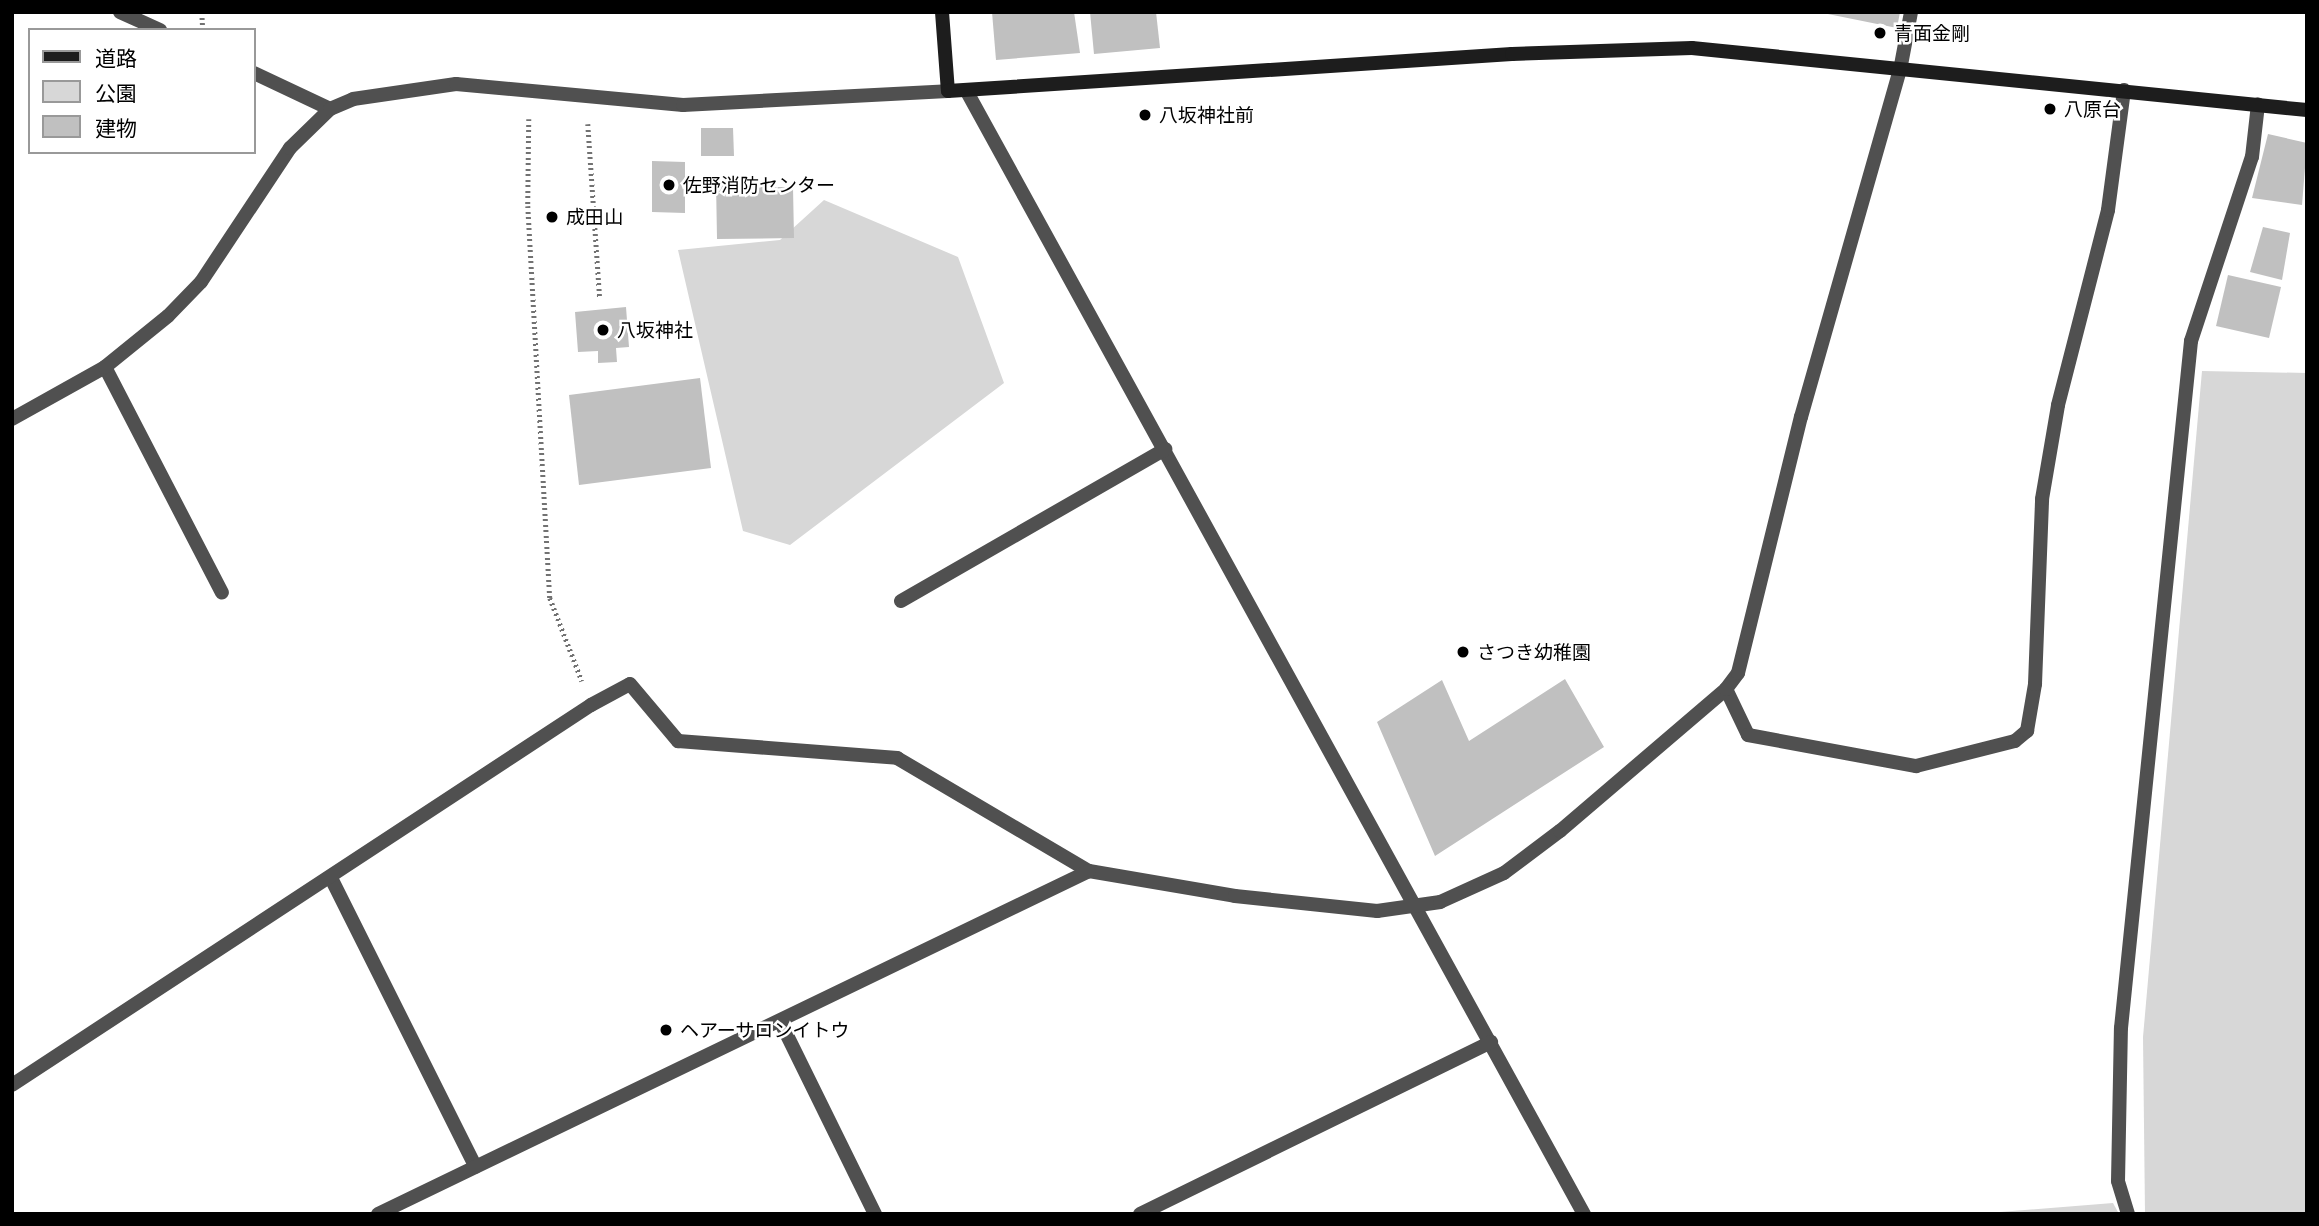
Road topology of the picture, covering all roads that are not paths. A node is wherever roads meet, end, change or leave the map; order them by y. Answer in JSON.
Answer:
{"nodes":[{"id":1,"x":120,"y":12,"type":"edge"},
{"id":2,"x":942,"y":12,"type":"edge"},
{"id":3,"x":1911,"y":12,"type":"edge"},
{"id":4,"x":156,"y":28,"type":"edge"},
{"id":5,"x":1901,"y":65,"type":"junction"},
{"id":6,"x":256,"y":74,"type":"edge"},
{"id":7,"x":967,"y":90,"type":"junction"},
{"id":8,"x":2124,"y":90,"type":"junction"},
{"id":9,"x":948,"y":91,"type":"junction"},
{"id":10,"x":2258,"y":104,"type":"junction"},
{"id":11,"x":330,"y":109,"type":"junction"},
{"id":12,"x":2307,"y":110,"type":"edge"},
{"id":13,"x":105,"y":367,"type":"junction"},
{"id":14,"x":12,"y":419,"type":"edge"},
{"id":15,"x":1165,"y":449,"type":"junction"},
{"id":16,"x":222,"y":593,"type":"dead end"},
{"id":17,"x":901,"y":601,"type":"dead end"},
{"id":18,"x":1726,"y":689,"type":"junction"},
{"id":19,"x":1089,"y":871,"type":"junction"},
{"id":20,"x":331,"y":878,"type":"junction"},
{"id":21,"x":1420,"y":908,"type":"junction"},
{"id":22,"x":781,"y":1023,"type":"junction"},
{"id":23,"x":1491,"y":1042,"type":"junction"},
{"id":24,"x":12,"y":1085,"type":"edge"},
{"id":25,"x":476,"y":1167,"type":"junction"},
{"id":26,"x":378,"y":1214,"type":"edge"},
{"id":27,"x":875,"y":1214,"type":"edge"},
{"id":28,"x":1140,"y":1214,"type":"edge"},
{"id":29,"x":1584,"y":1214,"type":"edge"},
{"id":30,"x":2128,"y":1214,"type":"edge"}],
"edges":[{"from":1,"to":4,"type":"street"},
{"from":2,"to":9,"type":"street"},
{"from":3,"to":5,"type":"street"},
{"from":5,"to":7,"type":"street"},
{"from":5,"to":8,"type":"street"},
{"from":5,"to":18,"type":"street"},
{"from":6,"to":11,"type":"street"},
{"from":7,"to":9,"type":"street"},
{"from":7,"to":15,"type":"street"},
{"from":8,"to":10,"type":"street"},
{"from":8,"to":18,"type":"street"},
{"from":9,"to":11,"type":"street"},
{"from":10,"to":12,"type":"street"},
{"from":10,"to":30,"type":"street"},
{"from":11,"to":13,"type":"street"},
{"from":13,"to":14,"type":"street"},
{"from":13,"to":16,"type":"street"},
{"from":15,"to":17,"type":"street"},
{"from":15,"to":21,"type":"street"},
{"from":18,"to":21,"type":"street"},
{"from":19,"to":20,"type":"street"},
{"from":19,"to":21,"type":"street"},
{"from":19,"to":22,"type":"street"},
{"from":20,"to":24,"type":"street"},
{"from":20,"to":25,"type":"street"},
{"from":21,"to":23,"type":"street"},
{"from":22,"to":25,"type":"street"},
{"from":22,"to":27,"type":"street"},
{"from":23,"to":28,"type":"street"},
{"from":23,"to":29,"type":"street"},
{"from":25,"to":26,"type":"street"}]}
